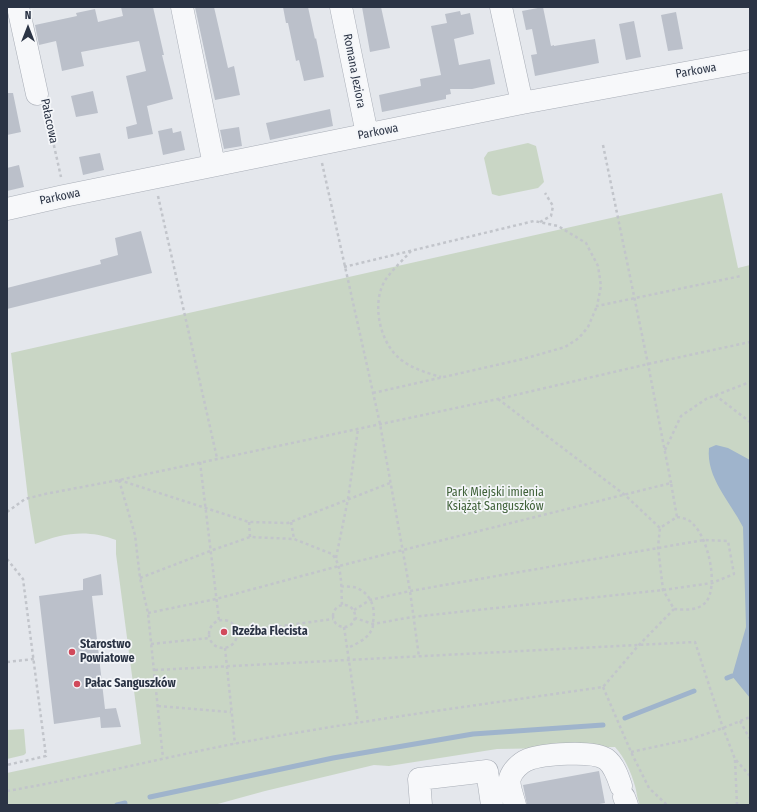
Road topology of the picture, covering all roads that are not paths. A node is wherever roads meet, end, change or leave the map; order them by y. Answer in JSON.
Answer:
{"nodes":[{"id":1,"x":18,"y":7,"type":"edge"},
{"id":2,"x":182,"y":7,"type":"edge"},
{"id":3,"x":341,"y":7,"type":"edge"},
{"id":4,"x":501,"y":7,"type":"edge"},
{"id":5,"x":750,"y":61,"type":"edge"},
{"id":6,"x":37,"y":94,"type":"road end"},
{"id":7,"x":522,"y":103,"type":"junction"},
{"id":8,"x":367,"y":134,"type":"junction"},
{"id":9,"x":214,"y":165,"type":"junction"},
{"id":10,"x":7,"y":209,"type":"edge"},
{"id":11,"x":624,"y":796,"type":"edge"},
{"id":12,"x":421,"y":805,"type":"edge"},
{"id":13,"x":490,"y":805,"type":"edge"},
{"id":14,"x":515,"y":805,"type":"edge"}],
"edges":[{"from":1,"to":6,"type":"street","name":"Pałacowa"},
{"from":2,"to":9,"type":"street"},
{"from":3,"to":8,"type":"street","name":"Romana Jeziora"},
{"from":4,"to":7,"type":"street"},
{"from":5,"to":7,"type":"street","name":"Parkowa"},
{"from":7,"to":8,"type":"street","name":"Parkowa"},
{"from":8,"to":9,"type":"street","name":"Parkowa"},
{"from":9,"to":10,"type":"street","name":"Parkowa"},
{"from":11,"to":14,"type":"street"},
{"from":12,"to":13,"type":"street"}]}
